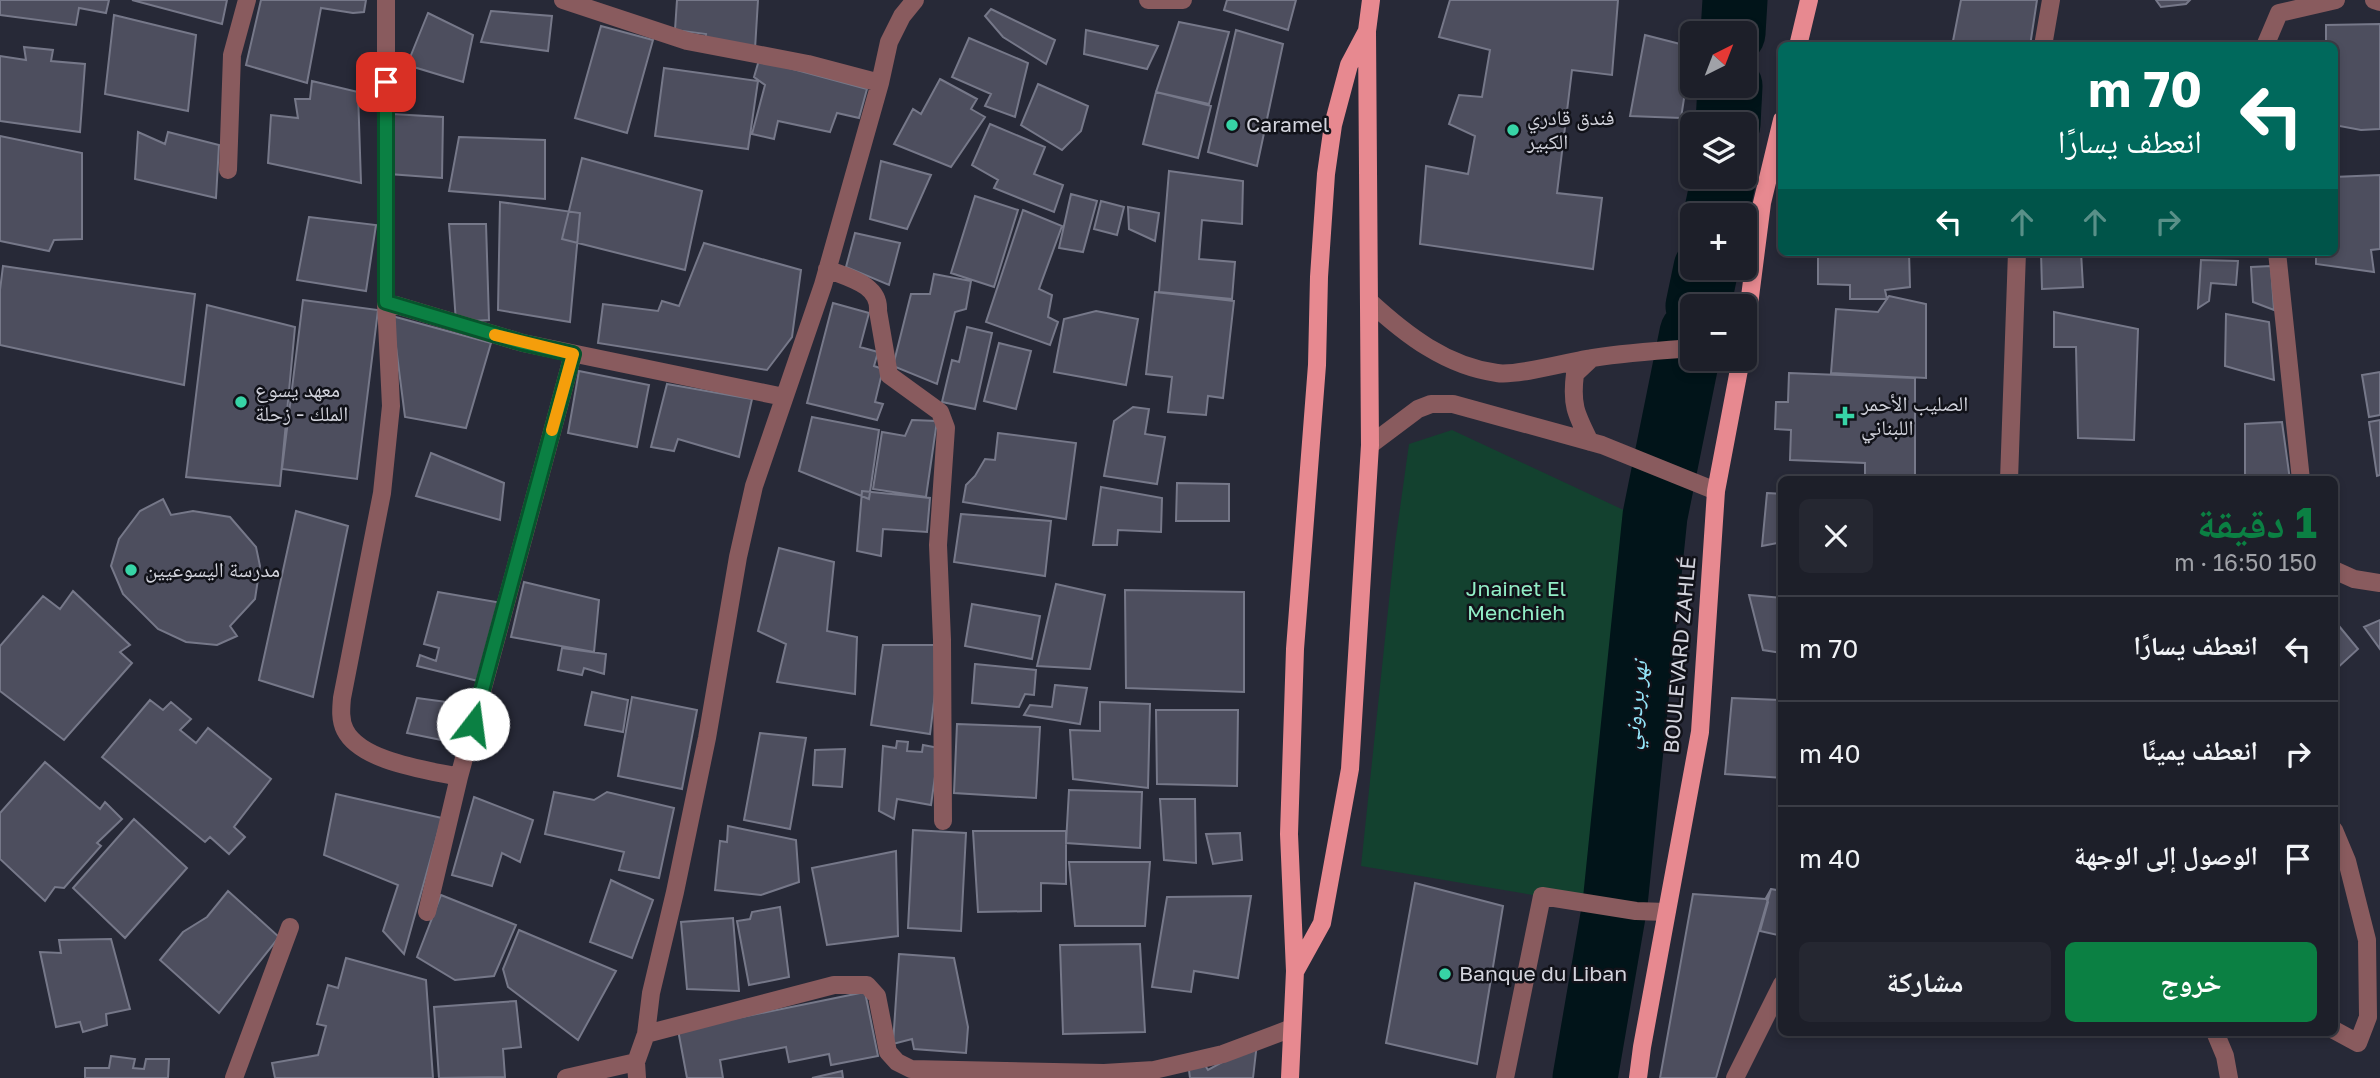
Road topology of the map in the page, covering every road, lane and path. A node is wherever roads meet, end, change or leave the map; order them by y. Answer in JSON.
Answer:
{"nodes":[{"id":1,"x":247,"y":0,"type":"edge"},
{"id":2,"x":386,"y":0,"type":"edge"},
{"id":3,"x":562,"y":0,"type":"edge"},
{"id":4,"x":912,"y":0,"type":"edge"},
{"id":5,"x":1148,"y":0,"type":"edge"},
{"id":6,"x":1183,"y":0,"type":"edge"},
{"id":7,"x":1371,"y":0,"type":"edge"},
{"id":8,"x":1809,"y":0,"type":"edge"},
{"id":9,"x":2051,"y":0,"type":"edge"},
{"id":10,"x":2336,"y":0,"type":"edge"},
{"id":11,"x":2374,"y":0,"type":"edge"},
{"id":12,"x":2380,"y":2,"type":"edge"},
{"id":13,"x":1367,"y":31,"type":"junction"},
{"id":14,"x":1799,"y":42,"type":"edge"},
{"id":15,"x":2044,"y":42,"type":"edge"},
{"id":16,"x":2266,"y":42,"type":"edge"},
{"id":17,"x":880,"y":83,"type":"junction"},
{"id":18,"x":1778,"y":137,"type":"edge"},
{"id":19,"x":228,"y":170,"type":"dead end"},
{"id":20,"x":2017,"y":256,"type":"edge"},
{"id":21,"x":2277,"y":256,"type":"edge"},
{"id":22,"x":827,"y":269,"type":"junction"},
{"id":23,"x":1750,"y":294,"type":"edge"},
{"id":24,"x":1369,"y":301,"type":"junction"},
{"id":25,"x":386,"y":302,"type":"junction"},
{"id":26,"x":1680,"y":349,"type":"edge"},
{"id":27,"x":573,"y":354,"type":"junction"},
{"id":28,"x":1597,"y":358,"type":"junction"},
{"id":29,"x":1739,"y":371,"type":"edge"},
{"id":30,"x":784,"y":397,"type":"junction"},
{"id":31,"x":1596,"y":443,"type":"junction"},
{"id":32,"x":1370,"y":445,"type":"junction"},
{"id":33,"x":2009,"y":476,"type":"edge"},
{"id":34,"x":2301,"y":476,"type":"edge"},
{"id":35,"x":1716,"y":491,"type":"junction"},
{"id":36,"x":2338,"y":572,"type":"edge"},
{"id":37,"x":2380,"y":583,"type":"edge"},
{"id":38,"x":459,"y":777,"type":"junction"},
{"id":39,"x":943,"y":821,"type":"dead end"},
{"id":40,"x":2338,"y":840,"type":"edge"},
{"id":41,"x":427,"y":912,"type":"dead end"},
{"id":42,"x":1666,"y":912,"type":"junction"},
{"id":43,"x":290,"y":927,"type":"dead end"},
{"id":44,"x":1295,"y":971,"type":"junction"},
{"id":45,"x":1778,"y":992,"type":"edge"},
{"id":46,"x":1292,"y":1028,"type":"junction"},
{"id":47,"x":2338,"y":1032,"type":"edge"},
{"id":48,"x":646,"y":1034,"type":"junction"},
{"id":49,"x":2217,"y":1036,"type":"edge"},
{"id":50,"x":636,"y":1070,"type":"edge"},
{"id":51,"x":1105,"y":1075,"type":"edge"},
{"id":52,"x":233,"y":1078,"type":"edge"},
{"id":53,"x":566,"y":1078,"type":"edge"},
{"id":54,"x":1290,"y":1078,"type":"edge"},
{"id":55,"x":1505,"y":1078,"type":"edge"},
{"id":56,"x":1638,"y":1078,"type":"edge"},
{"id":57,"x":1735,"y":1078,"type":"edge"},
{"id":58,"x":2229,"y":1078,"type":"edge"}],
"edges":[{"from":1,"to":19,"type":"street"},
{"from":2,"to":25,"type":"street"},
{"from":3,"to":17,"type":"street"},
{"from":4,"to":17,"type":"street"},
{"from":5,"to":6,"type":"street"},
{"from":7,"to":13,"type":"main road"},
{"from":8,"to":14,"type":"main road"},
{"from":9,"to":15,"type":"street"},
{"from":10,"to":16,"type":"street"},
{"from":11,"to":12,"type":"street"},
{"from":13,"to":24,"type":"main road"},
{"from":13,"to":44,"type":"main road"},
{"from":17,"to":22,"type":"street"},
{"from":18,"to":23,"type":"main road"},
{"from":20,"to":33,"type":"street"},
{"from":21,"to":34,"type":"street"},
{"from":22,"to":30,"type":"street"},
{"from":22,"to":39,"type":"street"},
{"from":24,"to":28,"type":"street"},
{"from":24,"to":32,"type":"main road"},
{"from":25,"to":27,"type":"street"},
{"from":25,"to":38,"type":"street"},
{"from":26,"to":28,"type":"street"},
{"from":27,"to":30,"type":"street"},
{"from":27,"to":38,"type":"street"},
{"from":28,"to":31,"type":"street"},
{"from":29,"to":35,"type":"main road","name":"BOULEVARD ZAHLÉ"},
{"from":30,"to":48,"type":"street"},
{"from":31,"to":32,"type":"street"},
{"from":31,"to":35,"type":"street"},
{"from":32,"to":44,"type":"main road"},
{"from":35,"to":42,"type":"main road","name":"BOULEVARD ZAHLÉ"},
{"from":36,"to":37,"type":"street"},
{"from":38,"to":41,"type":"street"},
{"from":40,"to":47,"type":"street"},
{"from":42,"to":55,"type":"street"},
{"from":42,"to":56,"type":"main road","name":"BOULEVARD ZAHLÉ"},
{"from":43,"to":52,"type":"street"},
{"from":44,"to":46,"type":"main road"},
{"from":45,"to":57,"type":"street"},
{"from":46,"to":51,"type":"street"},
{"from":46,"to":54,"type":"main road"},
{"from":48,"to":50,"type":"street"},
{"from":48,"to":51,"type":"street"},
{"from":49,"to":58,"type":"street"},
{"from":50,"to":53,"type":"street"}]}
